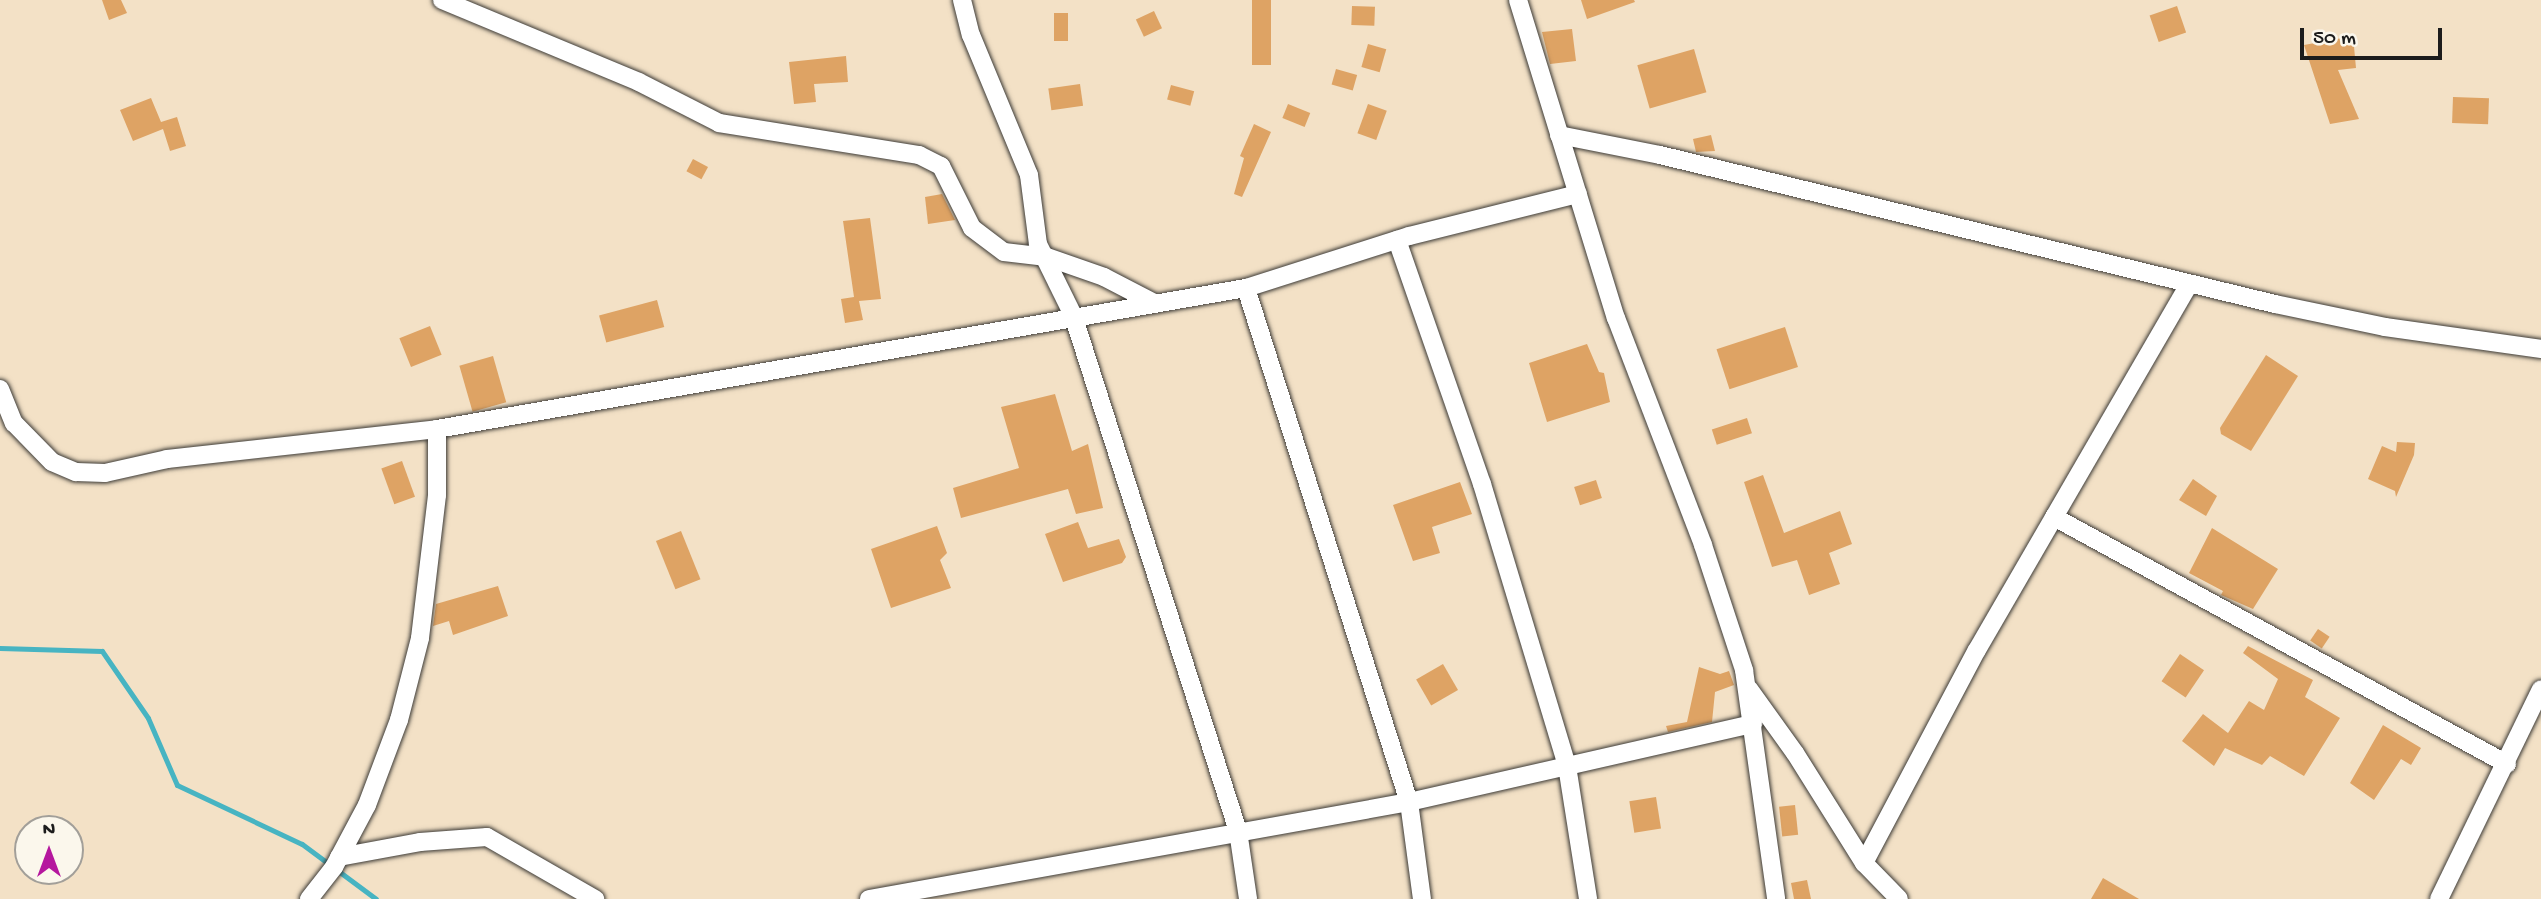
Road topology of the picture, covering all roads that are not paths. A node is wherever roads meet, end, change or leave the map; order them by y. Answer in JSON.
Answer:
{"nodes":[{"id":1,"x":442,"y":0,"type":"edge"},
{"id":2,"x":962,"y":0,"type":"edge"},
{"id":3,"x":1518,"y":0,"type":"edge"},
{"id":4,"x":1559,"y":135,"type":"junction"},
{"id":5,"x":1578,"y":194,"type":"junction"},
{"id":6,"x":1397,"y":240,"type":"junction"},
{"id":7,"x":1047,"y":257,"type":"junction"},
{"id":8,"x":2189,"y":284,"type":"junction"},
{"id":9,"x":1246,"y":288,"type":"junction"},
{"id":10,"x":1154,"y":303,"type":"junction"},
{"id":11,"x":1073,"y":315,"type":"junction"},
{"id":12,"x":2541,"y":349,"type":"edge"},
{"id":13,"x":0,"y":389,"type":"edge"},
{"id":14,"x":438,"y":429,"type":"junction"},
{"id":15,"x":2054,"y":517,"type":"junction"},
{"id":16,"x":1748,"y":689,"type":"junction"},
{"id":17,"x":2541,"y":689,"type":"edge"},
{"id":18,"x":1753,"y":724,"type":"junction"},
{"id":19,"x":2507,"y":764,"type":"junction"},
{"id":20,"x":1567,"y":766,"type":"junction"},
{"id":21,"x":1409,"y":802,"type":"junction"},
{"id":22,"x":1238,"y":831,"type":"junction"},
{"id":23,"x":340,"y":857,"type":"junction"},
{"id":24,"x":1864,"y":863,"type":"junction"},
{"id":25,"x":309,"y":899,"type":"edge"},
{"id":26,"x":595,"y":899,"type":"edge"},
{"id":27,"x":869,"y":899,"type":"edge"},
{"id":28,"x":1248,"y":899,"type":"edge"},
{"id":29,"x":1422,"y":899,"type":"edge"},
{"id":30,"x":1588,"y":899,"type":"edge"},
{"id":31,"x":1776,"y":899,"type":"edge"},
{"id":32,"x":1899,"y":899,"type":"edge"},
{"id":33,"x":2439,"y":899,"type":"edge"}],
"edges":[{"from":1,"to":7,"type":"street"},
{"from":2,"to":7,"type":"street"},
{"from":3,"to":4,"type":"street"},
{"from":4,"to":5,"type":"street"},
{"from":4,"to":8,"type":"street"},
{"from":5,"to":6,"type":"street"},
{"from":5,"to":16,"type":"street"},
{"from":6,"to":9,"type":"street"},
{"from":6,"to":20,"type":"street"},
{"from":7,"to":10,"type":"street"},
{"from":7,"to":11,"type":"street"},
{"from":8,"to":12,"type":"street"},
{"from":8,"to":15,"type":"street"},
{"from":9,"to":10,"type":"street"},
{"from":9,"to":21,"type":"street"},
{"from":10,"to":11,"type":"street"},
{"from":11,"to":14,"type":"street"},
{"from":11,"to":22,"type":"street"},
{"from":13,"to":14,"type":"street"},
{"from":14,"to":23,"type":"street"},
{"from":15,"to":19,"type":"street"},
{"from":15,"to":24,"type":"street"},
{"from":16,"to":18,"type":"street"},
{"from":16,"to":24,"type":"street"},
{"from":17,"to":19,"type":"street"},
{"from":18,"to":20,"type":"street"},
{"from":18,"to":31,"type":"street"},
{"from":19,"to":33,"type":"street"},
{"from":20,"to":21,"type":"street"},
{"from":20,"to":30,"type":"street"},
{"from":21,"to":22,"type":"street"},
{"from":21,"to":29,"type":"street"},
{"from":22,"to":27,"type":"street"},
{"from":22,"to":28,"type":"street"},
{"from":23,"to":25,"type":"street"},
{"from":23,"to":26,"type":"street"},
{"from":24,"to":32,"type":"street"}]}
